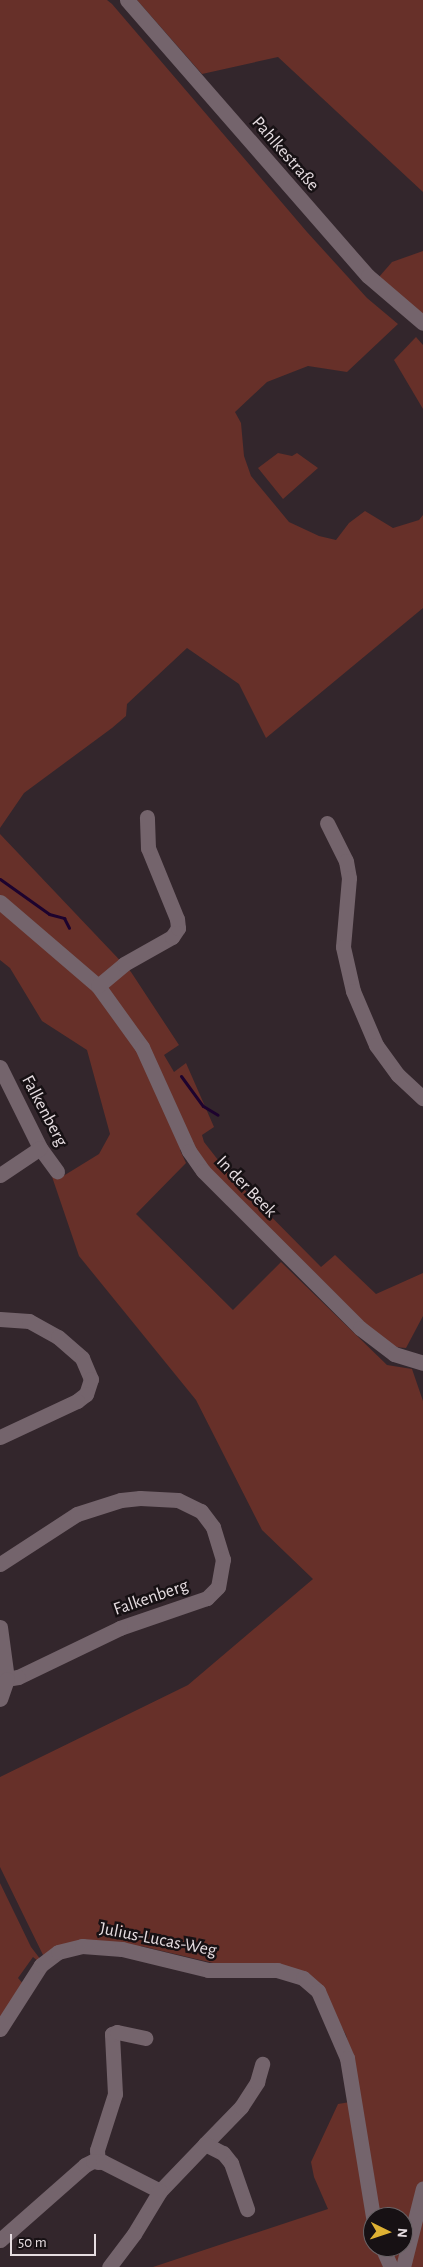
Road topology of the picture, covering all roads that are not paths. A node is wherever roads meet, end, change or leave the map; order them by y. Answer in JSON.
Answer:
{"nodes":[{"id":1,"x":127,"y":0,"type":"edge"},
{"id":2,"x":423,"y":323,"type":"edge"},
{"id":3,"x":148,"y":817,"type":"dead end"},
{"id":4,"x":327,"y":824,"type":"dead end"},
{"id":5,"x":0,"y":902,"type":"edge"},
{"id":6,"x":98,"y":986,"type":"junction"},
{"id":7,"x":0,"y":1068,"type":"edge"},
{"id":8,"x":423,"y":1098,"type":"edge"},
{"id":9,"x":40,"y":1148,"type":"junction"},
{"id":10,"x":57,"y":1171,"type":"dead end"},
{"id":11,"x":0,"y":1175,"type":"edge"},
{"id":12,"x":0,"y":1319,"type":"edge"},
{"id":13,"x":423,"y":1363,"type":"edge"},
{"id":14,"x":0,"y":1437,"type":"edge"},
{"id":15,"x":0,"y":1564,"type":"edge"},
{"id":16,"x":0,"y":1627,"type":"edge"},
{"id":17,"x":7,"y":1679,"type":"junction"},
{"id":18,"x":0,"y":1699,"type":"edge"},
{"id":19,"x":0,"y":2029,"type":"edge"},
{"id":20,"x":145,"y":2038,"type":"dead end"},
{"id":21,"x":262,"y":2064,"type":"dead end"},
{"id":22,"x":205,"y":2144,"type":"junction"},
{"id":23,"x":98,"y":2162,"type":"junction"},
{"id":24,"x":423,"y":2188,"type":"edge"},
{"id":25,"x":160,"y":2191,"type":"junction"},
{"id":26,"x":372,"y":2207,"type":"edge"},
{"id":27,"x":247,"y":2209,"type":"dead end"},
{"id":28,"x":0,"y":2240,"type":"edge"},
{"id":29,"x":109,"y":2267,"type":"edge"},
{"id":30,"x":403,"y":2267,"type":"edge"}],
"edges":[{"from":1,"to":2,"type":"street","name":"Pahlkestraße"},
{"from":3,"to":6,"type":"street"},
{"from":4,"to":8,"type":"street"},
{"from":5,"to":6,"type":"street","name":"In der Beek"},
{"from":6,"to":13,"type":"street","name":"In der Beek"},
{"from":7,"to":9,"type":"street","name":"Falkenberg"},
{"from":9,"to":10,"type":"street","name":"Falkenberg"},
{"from":9,"to":11,"type":"street"},
{"from":12,"to":14,"type":"street"},
{"from":15,"to":17,"type":"street","name":"Falkenberg"},
{"from":16,"to":17,"type":"street"},
{"from":17,"to":18,"type":"street"},
{"from":19,"to":26,"type":"street","name":"Julius-Lucas-Weg"},
{"from":20,"to":23,"type":"street"},
{"from":21,"to":22,"type":"street"},
{"from":22,"to":25,"type":"street"},
{"from":22,"to":27,"type":"street"},
{"from":23,"to":25,"type":"street"},
{"from":23,"to":28,"type":"street"},
{"from":24,"to":30,"type":"street"},
{"from":25,"to":29,"type":"street"}]}
